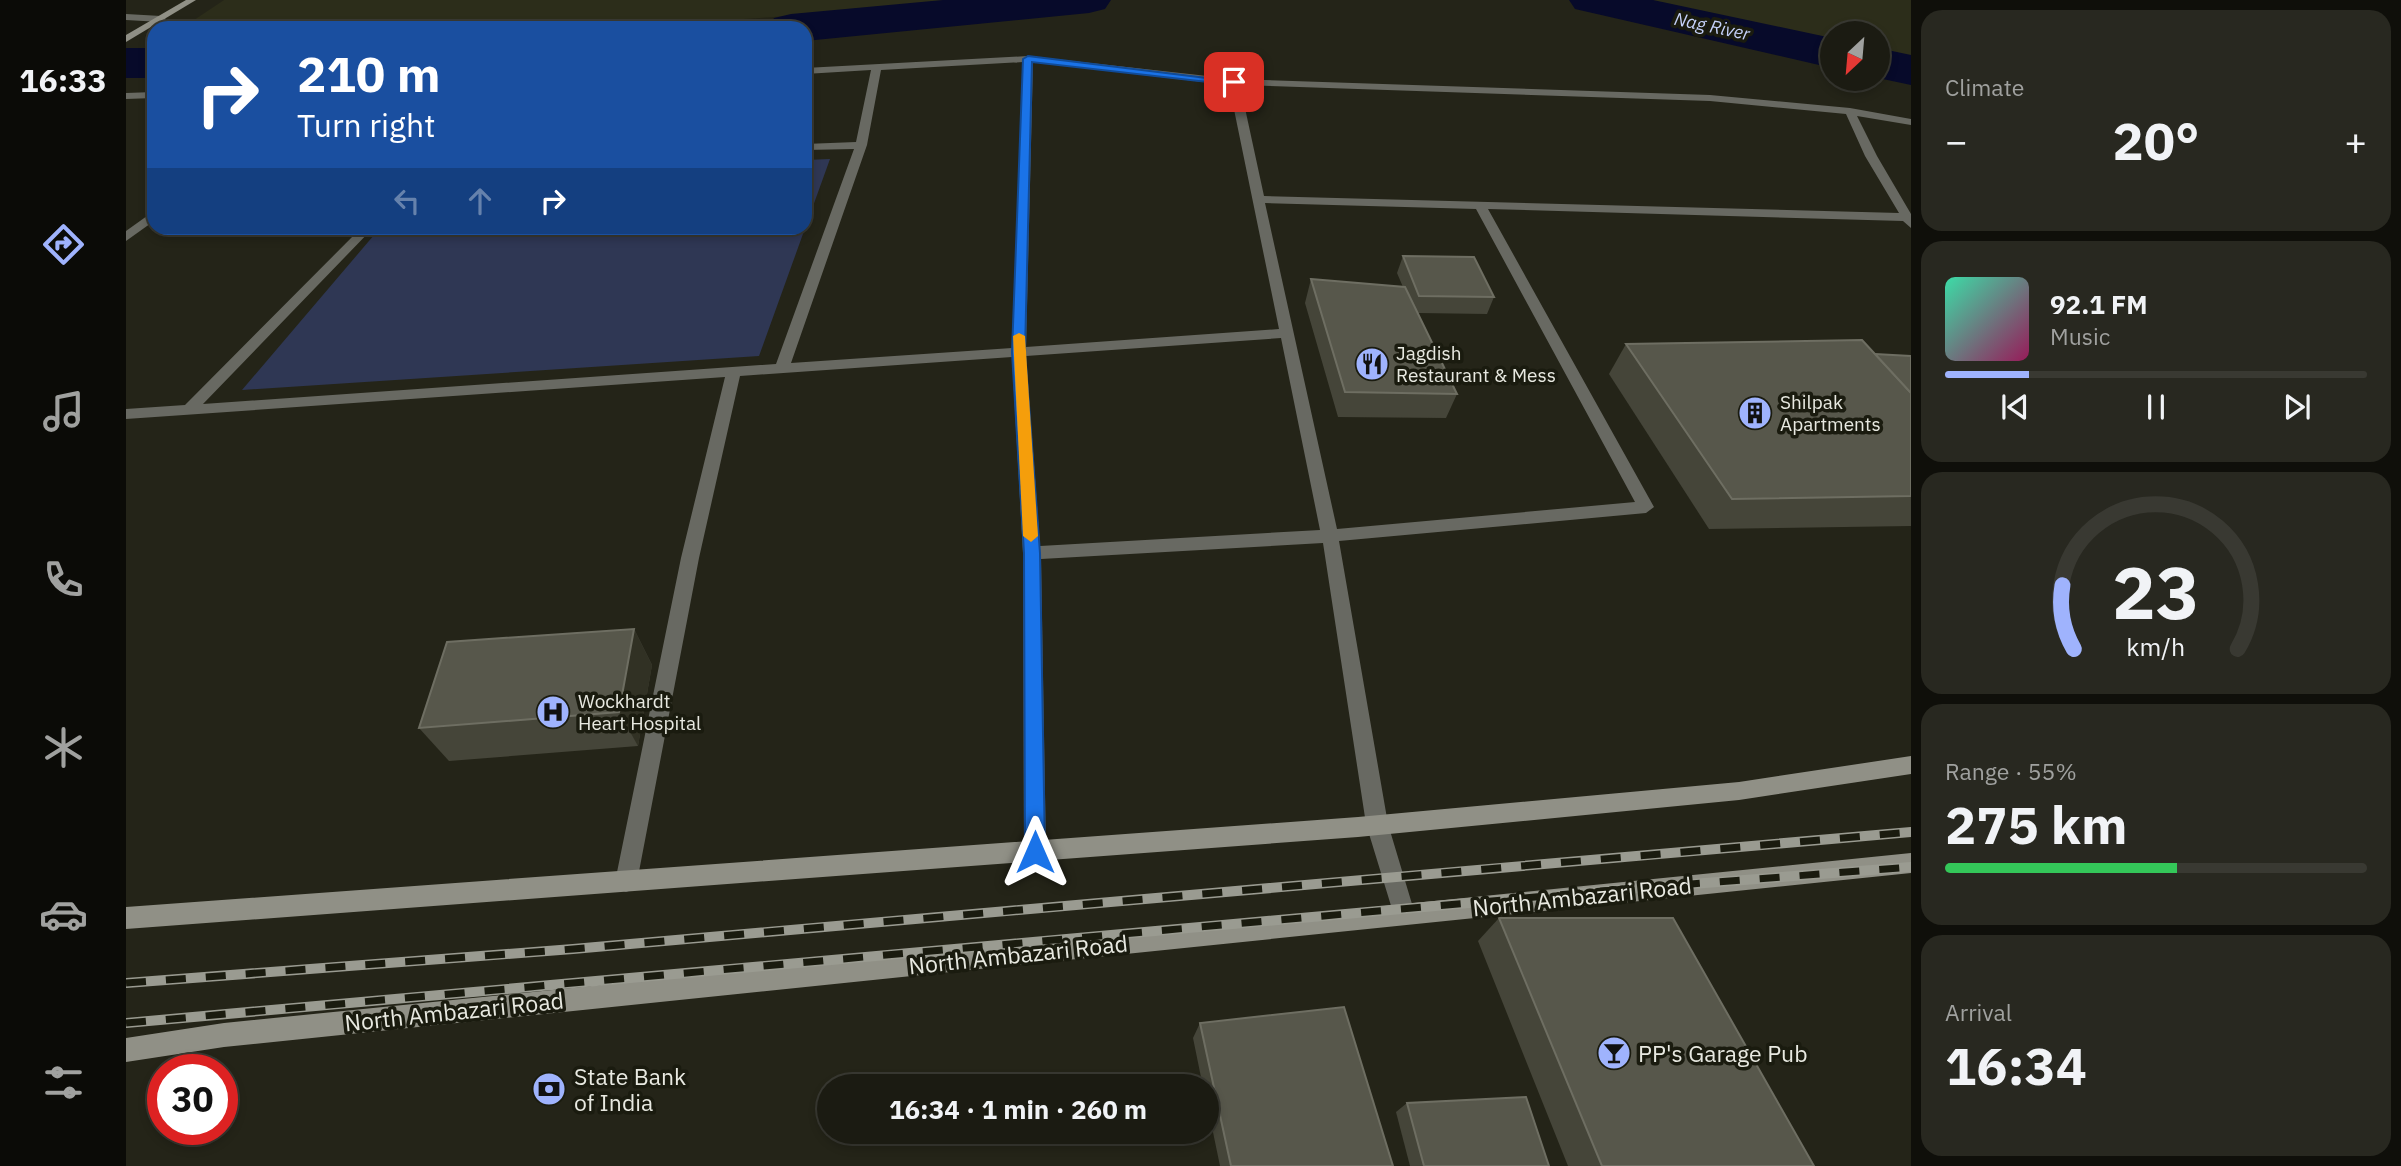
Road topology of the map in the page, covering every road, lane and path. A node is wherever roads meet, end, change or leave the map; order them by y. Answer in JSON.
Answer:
{"nodes":[{"id":1,"x":192,"y":0,"type":"edge"},
{"id":2,"x":126,"y":17,"type":"edge"},
{"id":3,"x":161,"y":19,"type":"junction"},
{"id":4,"x":158,"y":21,"type":"edge"},
{"id":5,"x":147,"y":27,"type":"edge"},
{"id":6,"x":127,"y":39,"type":"edge"},
{"id":7,"x":1028,"y":59,"type":"junction"},
{"id":8,"x":877,"y":67,"type":"junction"},
{"id":9,"x":812,"y":71,"type":"edge"},
{"id":10,"x":1234,"y":82,"type":"junction"},
{"id":11,"x":147,"y":95,"type":"edge"},
{"id":12,"x":126,"y":96,"type":"edge"},
{"id":13,"x":1850,"y":111,"type":"junction"},
{"id":14,"x":1911,"y":122,"type":"edge"},
{"id":15,"x":861,"y":145,"type":"junction"},
{"id":16,"x":812,"y":147,"type":"edge"},
{"id":17,"x":1259,"y":199,"type":"junction"},
{"id":18,"x":1480,"y":205,"type":"junction"},
{"id":19,"x":147,"y":220,"type":"edge"},
{"id":20,"x":1909,"y":221,"type":"edge"},
{"id":21,"x":361,"y":235,"type":"edge"},
{"id":22,"x":126,"y":237,"type":"edge"},
{"id":23,"x":1287,"y":333,"type":"junction"},
{"id":24,"x":1019,"y":352,"type":"junction"},
{"id":25,"x":782,"y":368,"type":"junction"},
{"id":26,"x":734,"y":371,"type":"junction"},
{"id":27,"x":189,"y":410,"type":"junction"},
{"id":28,"x":126,"y":414,"type":"edge"},
{"id":29,"x":1330,"y":536,"type":"junction"},
{"id":30,"x":1032,"y":553,"type":"junction"},
{"id":31,"x":1911,"y":765,"type":"edge"},
{"id":32,"x":1377,"y":824,"type":"junction"},
{"id":33,"x":1035,"y":852,"type":"junction"},
{"id":34,"x":1911,"y":863,"type":"edge"},
{"id":35,"x":626,"y":882,"type":"junction"},
{"id":36,"x":1404,"y":914,"type":"junction"},
{"id":37,"x":126,"y":918,"type":"edge"},
{"id":38,"x":126,"y":1049,"type":"edge"}],
"edges":[{"from":1,"to":3,"type":"main road"},
{"from":2,"to":3,"type":"street"},
{"from":3,"to":4,"type":"main road"},
{"from":5,"to":6,"type":"main road"},
{"from":7,"to":8,"type":"street"},
{"from":7,"to":10,"type":"street"},
{"from":7,"to":24,"type":"street"},
{"from":8,"to":9,"type":"street"},
{"from":8,"to":15,"type":"street"},
{"from":10,"to":13,"type":"street"},
{"from":10,"to":17,"type":"street"},
{"from":11,"to":12,"type":"street"},
{"from":13,"to":14,"type":"street"},
{"from":13,"to":20,"type":"street"},
{"from":15,"to":16,"type":"street"},
{"from":15,"to":25,"type":"street"},
{"from":17,"to":18,"type":"street"},
{"from":17,"to":23,"type":"street"},
{"from":18,"to":20,"type":"street"},
{"from":18,"to":29,"type":"street"},
{"from":19,"to":22,"type":"street"},
{"from":21,"to":27,"type":"street"},
{"from":23,"to":24,"type":"street"},
{"from":23,"to":29,"type":"street"},
{"from":24,"to":25,"type":"street"},
{"from":24,"to":30,"type":"street"},
{"from":25,"to":26,"type":"street"},
{"from":26,"to":27,"type":"street"},
{"from":26,"to":35,"type":"street"},
{"from":27,"to":28,"type":"street"},
{"from":29,"to":30,"type":"street"},
{"from":29,"to":32,"type":"street"},
{"from":30,"to":33,"type":"street"},
{"from":31,"to":32,"type":"main road"},
{"from":32,"to":33,"type":"main road"},
{"from":32,"to":36,"type":"street"},
{"from":33,"to":35,"type":"main road"},
{"from":34,"to":36,"type":"main road","name":"North Ambazari Road"},
{"from":35,"to":37,"type":"main road"},
{"from":36,"to":38,"type":"main road","name":"North Ambazari Road"}]}
